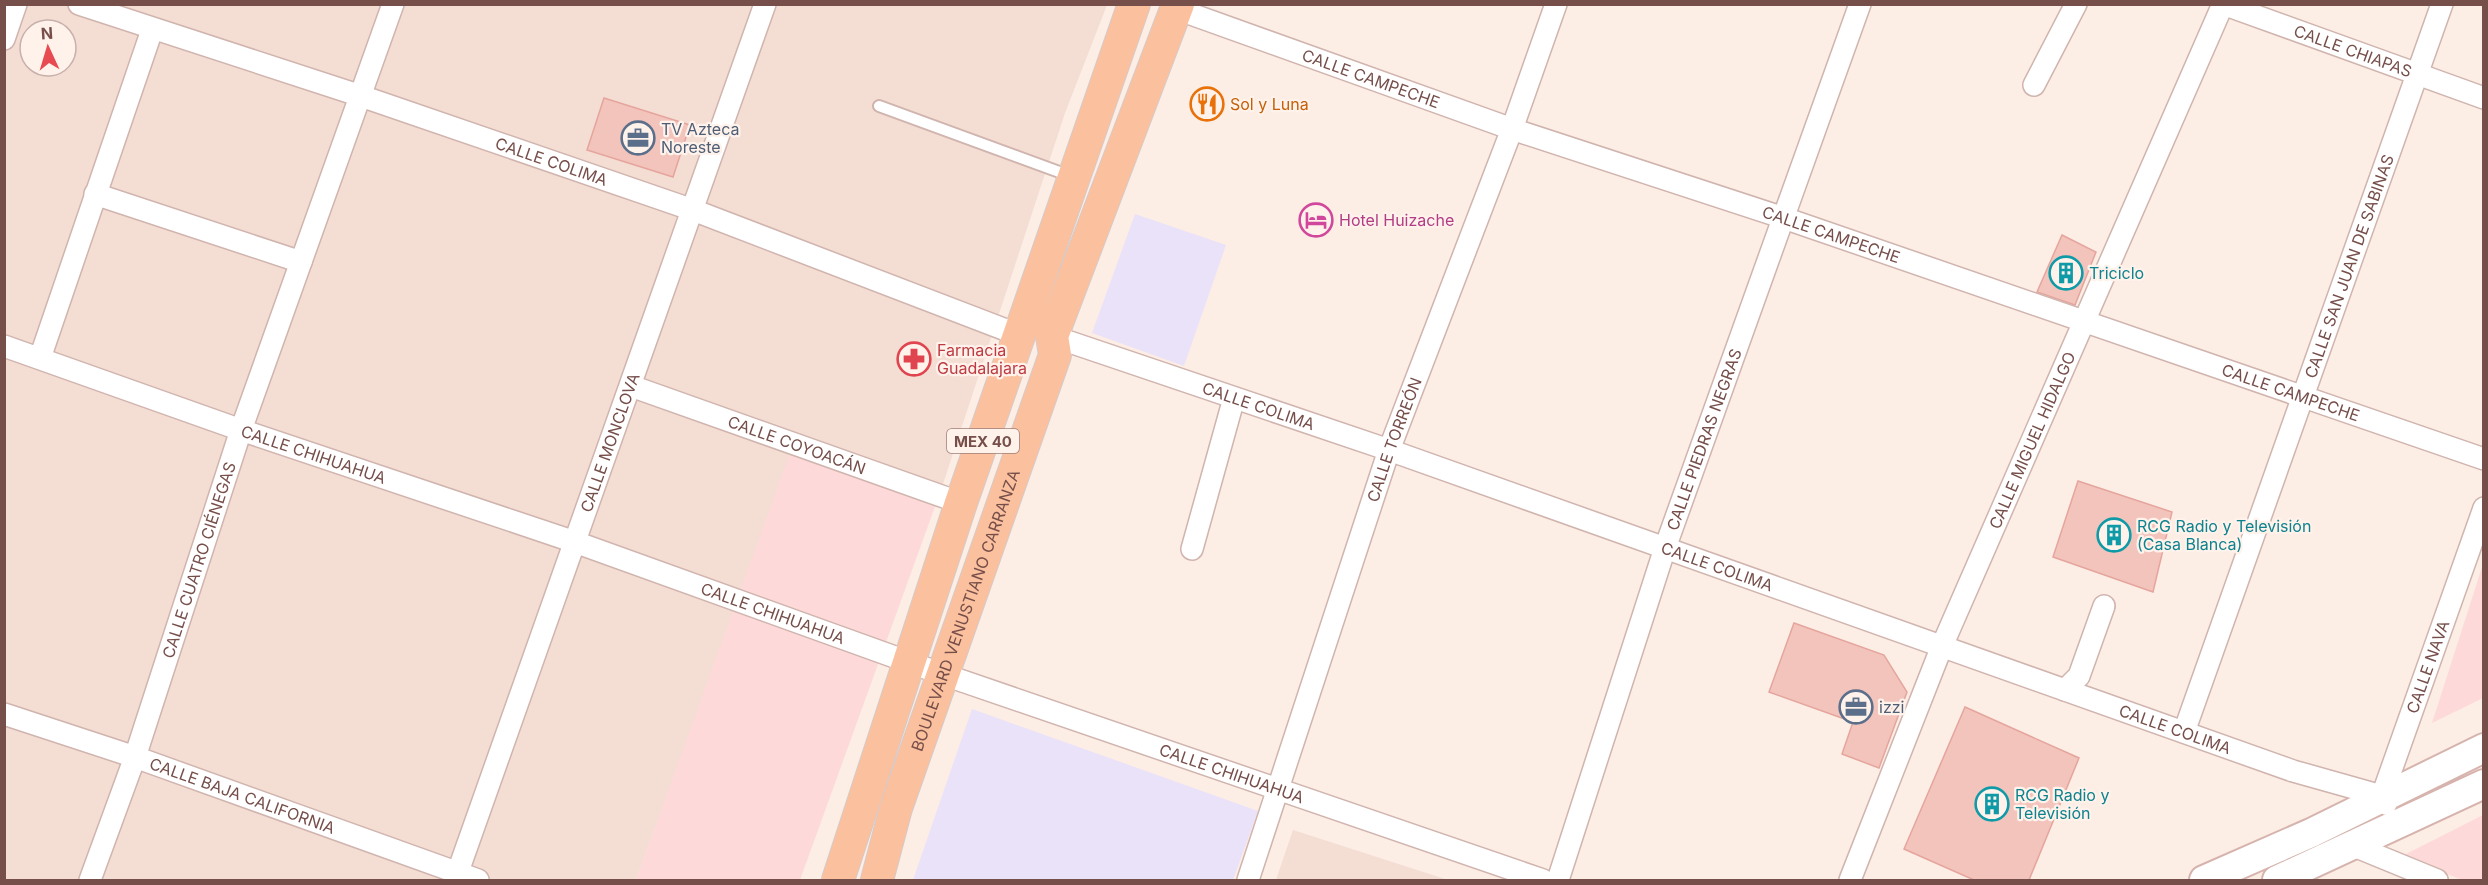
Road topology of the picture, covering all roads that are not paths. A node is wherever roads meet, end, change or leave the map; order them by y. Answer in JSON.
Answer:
{"nodes":[{"id":1,"x":16,"y":4,"type":"edge"},
{"id":2,"x":79,"y":4,"type":"edge"},
{"id":3,"x":393,"y":4,"type":"edge"},
{"id":4,"x":765,"y":4,"type":"edge"},
{"id":5,"x":1134,"y":4,"type":"edge"},
{"id":6,"x":1556,"y":4,"type":"edge"},
{"id":7,"x":1860,"y":4,"type":"edge"},
{"id":8,"x":2076,"y":4,"type":"edge"},
{"id":9,"x":2223,"y":4,"type":"edge"},
{"id":10,"x":2442,"y":4,"type":"edge"},
{"id":11,"x":1178,"y":7,"type":"edge"},
{"id":12,"x":152,"y":30,"type":"junction"},
{"id":13,"x":4,"y":39,"type":"edge"},
{"id":14,"x":2417,"y":74,"type":"junction"},
{"id":15,"x":2034,"y":86,"type":"dead end"},
{"id":16,"x":361,"y":96,"type":"junction"},
{"id":17,"x":2484,"y":98,"type":"edge"},
{"id":18,"x":879,"y":106,"type":"dead end"},
{"id":19,"x":1512,"y":129,"type":"junction"},
{"id":20,"x":1072,"y":177,"type":"junction"},
{"id":21,"x":94,"y":194,"type":"junction"},
{"id":22,"x":693,"y":210,"type":"junction"},
{"id":23,"x":1784,"y":218,"type":"junction"},
{"id":24,"x":301,"y":262,"type":"junction"},
{"id":25,"x":2083,"y":321,"type":"junction"},
{"id":26,"x":1019,"y":335,"type":"junction"},
{"id":27,"x":1052,"y":336,"type":"junction"},
{"id":28,"x":4,"y":345,"type":"edge"},
{"id":29,"x":40,"y":358,"type":"junction"},
{"id":30,"x":631,"y":386,"type":"junction"},
{"id":31,"x":2305,"y":396,"type":"junction"},
{"id":32,"x":1234,"y":398,"type":"junction"},
{"id":33,"x":241,"y":430,"type":"junction"},
{"id":34,"x":1389,"y":450,"type":"junction"},
{"id":35,"x":2484,"y":459,"type":"edge"},
{"id":36,"x":961,"y":503,"type":"junction"},
{"id":37,"x":2484,"y":508,"type":"edge"},
{"id":38,"x":575,"y":542,"type":"junction"},
{"id":39,"x":1665,"y":548,"type":"junction"},
{"id":40,"x":1192,"y":549,"type":"dead end"},
{"id":41,"x":2104,"y":606,"type":"dead end"},
{"id":42,"x":1942,"y":646,"type":"junction"},
{"id":43,"x":908,"y":662,"type":"junction"},
{"id":44,"x":942,"y":674,"type":"junction"},
{"id":45,"x":2065,"y":690,"type":"junction"},
{"id":46,"x":4,"y":714,"type":"edge"},
{"id":47,"x":2184,"y":732,"type":"junction"},
{"id":48,"x":2484,"y":748,"type":"edge"},
{"id":49,"x":135,"y":757,"type":"junction"},
{"id":50,"x":2484,"y":784,"type":"edge"},
{"id":51,"x":1279,"y":788,"type":"junction"},
{"id":52,"x":2382,"y":796,"type":"junction"},
{"id":53,"x":2398,"y":825,"type":"junction"},
{"id":54,"x":2311,"y":833,"type":"junction"},
{"id":55,"x":2354,"y":846,"type":"junction"},
{"id":56,"x":456,"y":877,"type":"edge"},
{"id":57,"x":2285,"y":878,"type":"edge"},
{"id":58,"x":90,"y":880,"type":"edge"},
{"id":59,"x":478,"y":880,"type":"edge"},
{"id":60,"x":838,"y":880,"type":"edge"},
{"id":61,"x":877,"y":880,"type":"edge"},
{"id":62,"x":1248,"y":880,"type":"edge"},
{"id":63,"x":1543,"y":880,"type":"edge"},
{"id":64,"x":1558,"y":880,"type":"edge"},
{"id":65,"x":1850,"y":880,"type":"edge"},
{"id":66,"x":2204,"y":880,"type":"edge"},
{"id":67,"x":2437,"y":880,"type":"edge"}],
"edges":[{"from":1,"to":13,"type":"street"},
{"from":2,"to":12,"type":"street","name":"CALLE COLIMA"},
{"from":3,"to":16,"type":"street","name":"CALLE CUATRO CIÉNEGAS"},
{"from":4,"to":22,"type":"street","name":"CALLE MONCLOVA"},
{"from":5,"to":20,"type":"main road","number":"MEX 40"},
{"from":6,"to":19,"type":"street","name":"CALLE TORREÓN"},
{"from":7,"to":23,"type":"street","name":"CALLE PIEDRAS NEGRAS"},
{"from":8,"to":15,"type":"street"},
{"from":9,"to":14,"type":"street","name":"CALLE CHIAPAS"},
{"from":9,"to":25,"type":"street","name":"CALLE MIGUEL HIDALGO"},
{"from":10,"to":14,"type":"street","name":"CALLE SAN JUAN DE SABINAS"},
{"from":11,"to":19,"type":"street","name":"CALLE CAMPECHE"},
{"from":11,"to":27,"type":"main road","name":"BOULEVARD VENUSTIANO CARRANZA","number":"MEX 40"},
{"from":12,"to":16,"type":"street","name":"CALLE COLIMA"},
{"from":12,"to":21,"type":"street"},
{"from":14,"to":17,"type":"street","name":"CALLE CHIAPAS"},
{"from":14,"to":31,"type":"street","name":"CALLE SAN JUAN DE SABINAS"},
{"from":16,"to":22,"type":"street","name":"CALLE COLIMA"},
{"from":16,"to":24,"type":"street","name":"CALLE CUATRO CIÉNEGAS"},
{"from":18,"to":20,"type":"lane"},
{"from":19,"to":23,"type":"street","name":"CALLE CAMPECHE"},
{"from":19,"to":34,"type":"street","name":"CALLE TORREÓN"},
{"from":20,"to":26,"type":"main road","number":"MEX 40"},
{"from":21,"to":24,"type":"street"},
{"from":21,"to":29,"type":"street"},
{"from":22,"to":26,"type":"street","name":"CALLE COLIMA"},
{"from":22,"to":30,"type":"street","name":"CALLE MONCLOVA"},
{"from":23,"to":25,"type":"street","name":"CALLE CAMPECHE"},
{"from":23,"to":39,"type":"street","name":"CALLE PIEDRAS NEGRAS"},
{"from":24,"to":33,"type":"street","name":"CALLE CUATRO CIÉNEGAS"},
{"from":25,"to":31,"type":"street","name":"CALLE CAMPECHE"},
{"from":25,"to":42,"type":"street","name":"CALLE MIGUEL HIDALGO"},
{"from":26,"to":36,"type":"main road","number":"MEX 40"},
{"from":27,"to":32,"type":"street","name":"CALLE COLIMA"},
{"from":27,"to":44,"type":"main road","name":"BOULEVARD VENUSTIANO CARRANZA","number":"MEX 40"},
{"from":28,"to":29,"type":"street","name":"CALLE CHIHUAHUA"},
{"from":29,"to":33,"type":"street","name":"CALLE CHIHUAHUA"},
{"from":30,"to":36,"type":"street","name":"CALLE COYOACÁN"},
{"from":30,"to":38,"type":"street","name":"CALLE MONCLOVA"},
{"from":31,"to":35,"type":"street","name":"CALLE CAMPECHE"},
{"from":31,"to":47,"type":"street","name":"CALLE SAN JUAN DE SABINAS"},
{"from":32,"to":34,"type":"street","name":"CALLE COLIMA"},
{"from":32,"to":40,"type":"street"},
{"from":33,"to":38,"type":"street","name":"CALLE CHIHUAHUA"},
{"from":33,"to":49,"type":"street","name":"CALLE CUATRO CIÉNEGAS"},
{"from":34,"to":39,"type":"street","name":"CALLE COLIMA"},
{"from":34,"to":51,"type":"street","name":"CALLE TORREÓN"},
{"from":36,"to":43,"type":"main road","number":"MEX 40"},
{"from":37,"to":52,"type":"street","name":"CALLE NAVA"},
{"from":38,"to":43,"type":"street","name":"CALLE CHIHUAHUA"},
{"from":38,"to":56,"type":"street","name":"CALLE MONCLOVA"},
{"from":39,"to":42,"type":"street","name":"CALLE COLIMA"},
{"from":39,"to":64,"type":"street","name":"CALLE PIEDRAS NEGRAS"},
{"from":41,"to":45,"type":"street"},
{"from":42,"to":45,"type":"street","name":"CALLE COLIMA"},
{"from":42,"to":65,"type":"street","name":"CALLE MIGUEL HIDALGO"},
{"from":43,"to":44,"type":"street","name":"CALLE CHIHUAHUA"},
{"from":43,"to":60,"type":"main road","number":"MEX 40"},
{"from":44,"to":51,"type":"street","name":"CALLE CHIHUAHUA"},
{"from":44,"to":61,"type":"main road","name":"BOULEVARD VENUSTIANO CARRANZA","number":"MEX 40"},
{"from":45,"to":47,"type":"street","name":"CALLE COLIMA"},
{"from":46,"to":49,"type":"street","name":"CALLE BAJA CALIFORNIA"},
{"from":47,"to":52,"type":"street","name":"CALLE COLIMA"},
{"from":48,"to":52,"type":"main road"},
{"from":49,"to":56,"type":"street","name":"CALLE BAJA CALIFORNIA"},
{"from":49,"to":58,"type":"street","name":"CALLE CUATRO CIÉNEGAS"},
{"from":50,"to":53,"type":"main road"},
{"from":51,"to":62,"type":"street","name":"CALLE TORREÓN"},
{"from":51,"to":63,"type":"street","name":"CALLE CHIHUAHUA"},
{"from":52,"to":53,"type":"street"},
{"from":52,"to":54,"type":"main road"},
{"from":53,"to":55,"type":"main road"},
{"from":54,"to":57,"type":"lane"},
{"from":54,"to":66,"type":"main road"},
{"from":55,"to":57,"type":"main road"},
{"from":55,"to":67,"type":"street"},
{"from":56,"to":59,"type":"street","name":"CALLE BAJA CALIFORNIA"}]}
